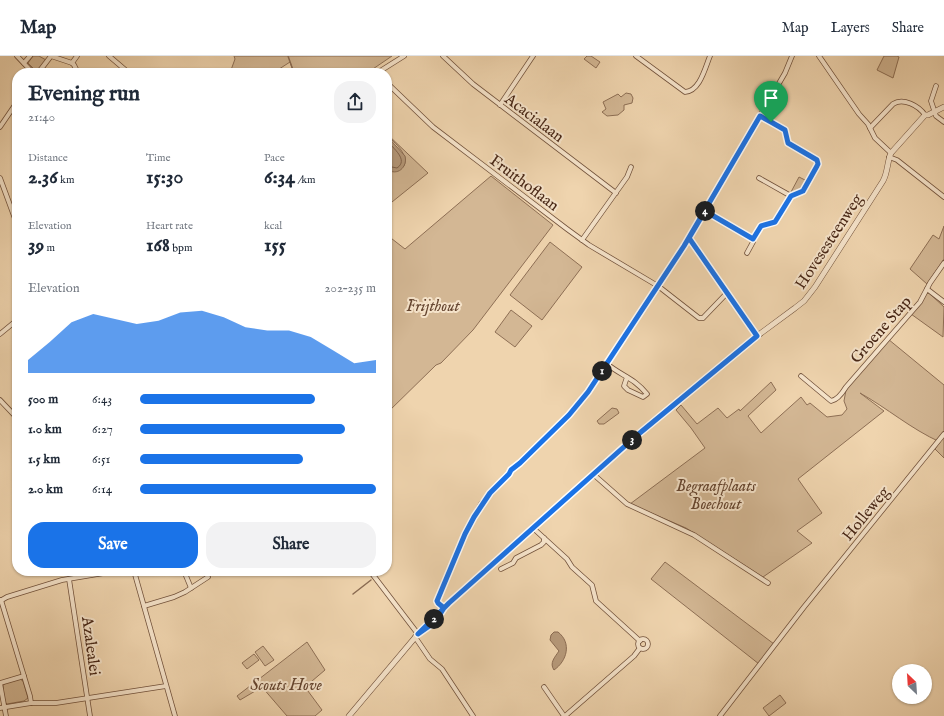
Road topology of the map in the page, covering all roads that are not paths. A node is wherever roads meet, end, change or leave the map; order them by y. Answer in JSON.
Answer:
{"nodes":[{"id":1,"x":17,"y":56,"type":"edge"},
{"id":2,"x":30,"y":56,"type":"edge"},
{"id":3,"x":50,"y":56,"type":"edge"},
{"id":4,"x":77,"y":56,"type":"edge"},
{"id":5,"x":110,"y":56,"type":"edge"},
{"id":6,"x":404,"y":56,"type":"edge"},
{"id":7,"x":443,"y":56,"type":"edge"},
{"id":8,"x":533,"y":56,"type":"edge"},
{"id":9,"x":710,"y":56,"type":"edge"},
{"id":10,"x":792,"y":56,"type":"edge"},
{"id":11,"x":819,"y":56,"type":"edge"},
{"id":12,"x":638,"y":58,"type":"edge"},
{"id":13,"x":24,"y":63,"type":"junction"},
{"id":14,"x":72,"y":63,"type":"junction"},
{"id":15,"x":28,"y":68,"type":"edge"},
{"id":16,"x":42,"y":68,"type":"edge"},
{"id":17,"x":76,"y":68,"type":"edge"},
{"id":18,"x":123,"y":68,"type":"edge"},
{"id":19,"x":386,"y":68,"type":"edge"},
{"id":20,"x":936,"y":86,"type":"dead end"},
{"id":21,"x":392,"y":88,"type":"edge"},
{"id":22,"x":500,"y":105,"type":"junction"},
{"id":23,"x":944,"y":107,"type":"edge"},
{"id":24,"x":12,"y":109,"type":"edge"},
{"id":25,"x":935,"y":111,"type":"junction"},
{"id":26,"x":925,"y":115,"type":"junction"},
{"id":27,"x":760,"y":116,"type":"junction"},
{"id":28,"x":944,"y":122,"type":"edge"},
{"id":29,"x":0,"y":127,"type":"edge"},
{"id":30,"x":870,"y":128,"type":"junction"},
{"id":31,"x":890,"y":155,"type":"junction"},
{"id":32,"x":631,"y":168,"type":"dead end"},
{"id":33,"x":0,"y":178,"type":"edge"},
{"id":34,"x":759,"y":178,"type":"dead end"},
{"id":35,"x":616,"y":193,"type":"junction"},
{"id":36,"x":791,"y":196,"type":"junction"},
{"id":37,"x":944,"y":197,"type":"edge"},
{"id":38,"x":12,"y":210,"type":"edge"},
{"id":39,"x":705,"y":211,"type":"junction"},
{"id":40,"x":689,"y":238,"type":"junction"},
{"id":41,"x":753,"y":239,"type":"junction"},
{"id":42,"x":582,"y":240,"type":"junction"},
{"id":43,"x":747,"y":252,"type":"dead end"},
{"id":44,"x":944,"y":263,"type":"edge"},
{"id":45,"x":658,"y":286,"type":"junction"},
{"id":46,"x":927,"y":289,"type":"junction"},
{"id":47,"x":727,"y":293,"type":"junction"},
{"id":48,"x":944,"y":302,"type":"edge"},
{"id":49,"x":12,"y":324,"type":"edge"},
{"id":50,"x":0,"y":334,"type":"edge"},
{"id":51,"x":757,"y":336,"type":"junction"},
{"id":52,"x":607,"y":364,"type":"junction"},
{"id":53,"x":801,"y":376,"type":"dead end"},
{"id":54,"x":627,"y":377,"type":"junction"},
{"id":55,"x":0,"y":400,"type":"edge"},
{"id":56,"x":12,"y":413,"type":"edge"},
{"id":57,"x":944,"y":434,"type":"edge"},
{"id":58,"x":593,"y":474,"type":"junction"},
{"id":59,"x":533,"y":528,"type":"junction"},
{"id":60,"x":544,"y":538,"type":"junction"},
{"id":61,"x":501,"y":569,"type":"dead end"},
{"id":62,"x":87,"y":576,"type":"edge"},
{"id":63,"x":135,"y":576,"type":"edge"},
{"id":64,"x":186,"y":576,"type":"edge"},
{"id":65,"x":208,"y":576,"type":"dead end"},
{"id":66,"x":374,"y":576,"type":"edge"},
{"id":67,"x":69,"y":579,"type":"junction"},
{"id":68,"x":768,"y":583,"type":"dead end"},
{"id":69,"x":191,"y":588,"type":"junction"},
{"id":70,"x":1,"y":600,"type":"edge"},
{"id":71,"x":144,"y":606,"type":"junction"},
{"id":72,"x":443,"y":609,"type":"junction"},
{"id":73,"x":417,"y":636,"type":"junction"},
{"id":74,"x":640,"y":641,"type":"junction"},
{"id":75,"x":640,"y":648,"type":"junction"},
{"id":76,"x":24,"y":676,"type":"junction"},
{"id":77,"x":166,"y":686,"type":"junction"},
{"id":78,"x":544,"y":687,"type":"dead end"},
{"id":79,"x":87,"y":698,"type":"junction"},
{"id":80,"x":31,"y":703,"type":"junction"},
{"id":81,"x":2,"y":708,"type":"edge"},
{"id":82,"x":6,"y":716,"type":"edge"},
{"id":83,"x":90,"y":716,"type":"edge"},
{"id":84,"x":175,"y":716,"type":"edge"},
{"id":85,"x":349,"y":716,"type":"edge"},
{"id":86,"x":473,"y":716,"type":"edge"},
{"id":87,"x":564,"y":716,"type":"edge"},
{"id":88,"x":720,"y":716,"type":"edge"}],
"edges":[{"from":1,"to":13,"type":"street"},
{"from":2,"to":13,"type":"street"},
{"from":3,"to":14,"type":"street"},
{"from":3,"to":16,"type":"street"},
{"from":4,"to":14,"type":"street"},
{"from":5,"to":18,"type":"street"},
{"from":6,"to":19,"type":"street"},
{"from":7,"to":22,"type":"street","name":"Acacialaan"},
{"from":8,"to":22,"type":"street"},
{"from":9,"to":12,"type":"street"},
{"from":10,"to":27,"type":"street"},
{"from":11,"to":30,"type":"street"},
{"from":13,"to":15,"type":"street"},
{"from":14,"to":17,"type":"street"},
{"from":20,"to":25,"type":"street"},
{"from":21,"to":42,"type":"street","name":"Fruithoflaan"},
{"from":22,"to":35,"type":"street","name":"Acacialaan"},
{"from":23,"to":25,"type":"street"},
{"from":24,"to":29,"type":"street"},
{"from":25,"to":26,"type":"street"},
{"from":25,"to":28,"type":"street"},
{"from":26,"to":30,"type":"street"},
{"from":26,"to":31,"type":"street"},
{"from":27,"to":36,"type":"street"},
{"from":27,"to":39,"type":"street"},
{"from":30,"to":31,"type":"street"},
{"from":31,"to":37,"type":"street"},
{"from":31,"to":51,"type":"street","name":"Hovesesteenweg"},
{"from":32,"to":35,"type":"street"},
{"from":33,"to":38,"type":"street"},
{"from":34,"to":36,"type":"street"},
{"from":35,"to":42,"type":"street"},
{"from":36,"to":41,"type":"street"},
{"from":39,"to":40,"type":"street"},
{"from":39,"to":41,"type":"street"},
{"from":40,"to":45,"type":"street"},
{"from":40,"to":47,"type":"street"},
{"from":41,"to":43,"type":"street"},
{"from":42,"to":45,"type":"street","name":"Fruithoflaan"},
{"from":44,"to":46,"type":"street","name":"Groene Stap"},
{"from":45,"to":47,"type":"street","name":"Fruithoflaan"},
{"from":45,"to":52,"type":"street"},
{"from":46,"to":48,"type":"street"},
{"from":46,"to":53,"type":"street","name":"Groene Stap"},
{"from":47,"to":51,"type":"street"},
{"from":49,"to":50,"type":"street"},
{"from":51,"to":58,"type":"street","name":"Hovesesteenweg"},
{"from":52,"to":54,"type":"street"},
{"from":52,"to":72,"type":"street"},
{"from":54,"to":54,"type":"street"},
{"from":55,"to":56,"type":"street"},
{"from":57,"to":88,"type":"street","name":"Holleweg"},
{"from":58,"to":59,"type":"street","name":"Hovesesteenweg"},
{"from":58,"to":68,"type":"street"},
{"from":59,"to":60,"type":"street"},
{"from":59,"to":72,"type":"street","name":"Hovesesteenweg"},
{"from":60,"to":61,"type":"street"},
{"from":60,"to":74,"type":"street"},
{"from":62,"to":67,"type":"street"},
{"from":63,"to":71,"type":"street"},
{"from":64,"to":69,"type":"street"},
{"from":65,"to":69,"type":"street"},
{"from":66,"to":73,"type":"street"},
{"from":67,"to":70,"type":"street"},
{"from":67,"to":79,"type":"street","name":"Azalealei"},
{"from":69,"to":71,"type":"street"},
{"from":70,"to":76,"type":"street"},
{"from":71,"to":77,"type":"street"},
{"from":72,"to":73,"type":"street","name":"Hovesesteenweg"},
{"from":73,"to":85,"type":"street"},
{"from":73,"to":86,"type":"street"},
{"from":74,"to":75,"type":"street"},
{"from":74,"to":75,"type":"street"},
{"from":75,"to":87,"type":"street"},
{"from":76,"to":80,"type":"street"},
{"from":76,"to":81,"type":"street"},
{"from":77,"to":79,"type":"street"},
{"from":77,"to":84,"type":"street"},
{"from":78,"to":87,"type":"street"},
{"from":79,"to":80,"type":"street"},
{"from":79,"to":83,"type":"street","name":"Azalealei"},
{"from":80,"to":81,"type":"street"},
{"from":81,"to":82,"type":"street"}]}
